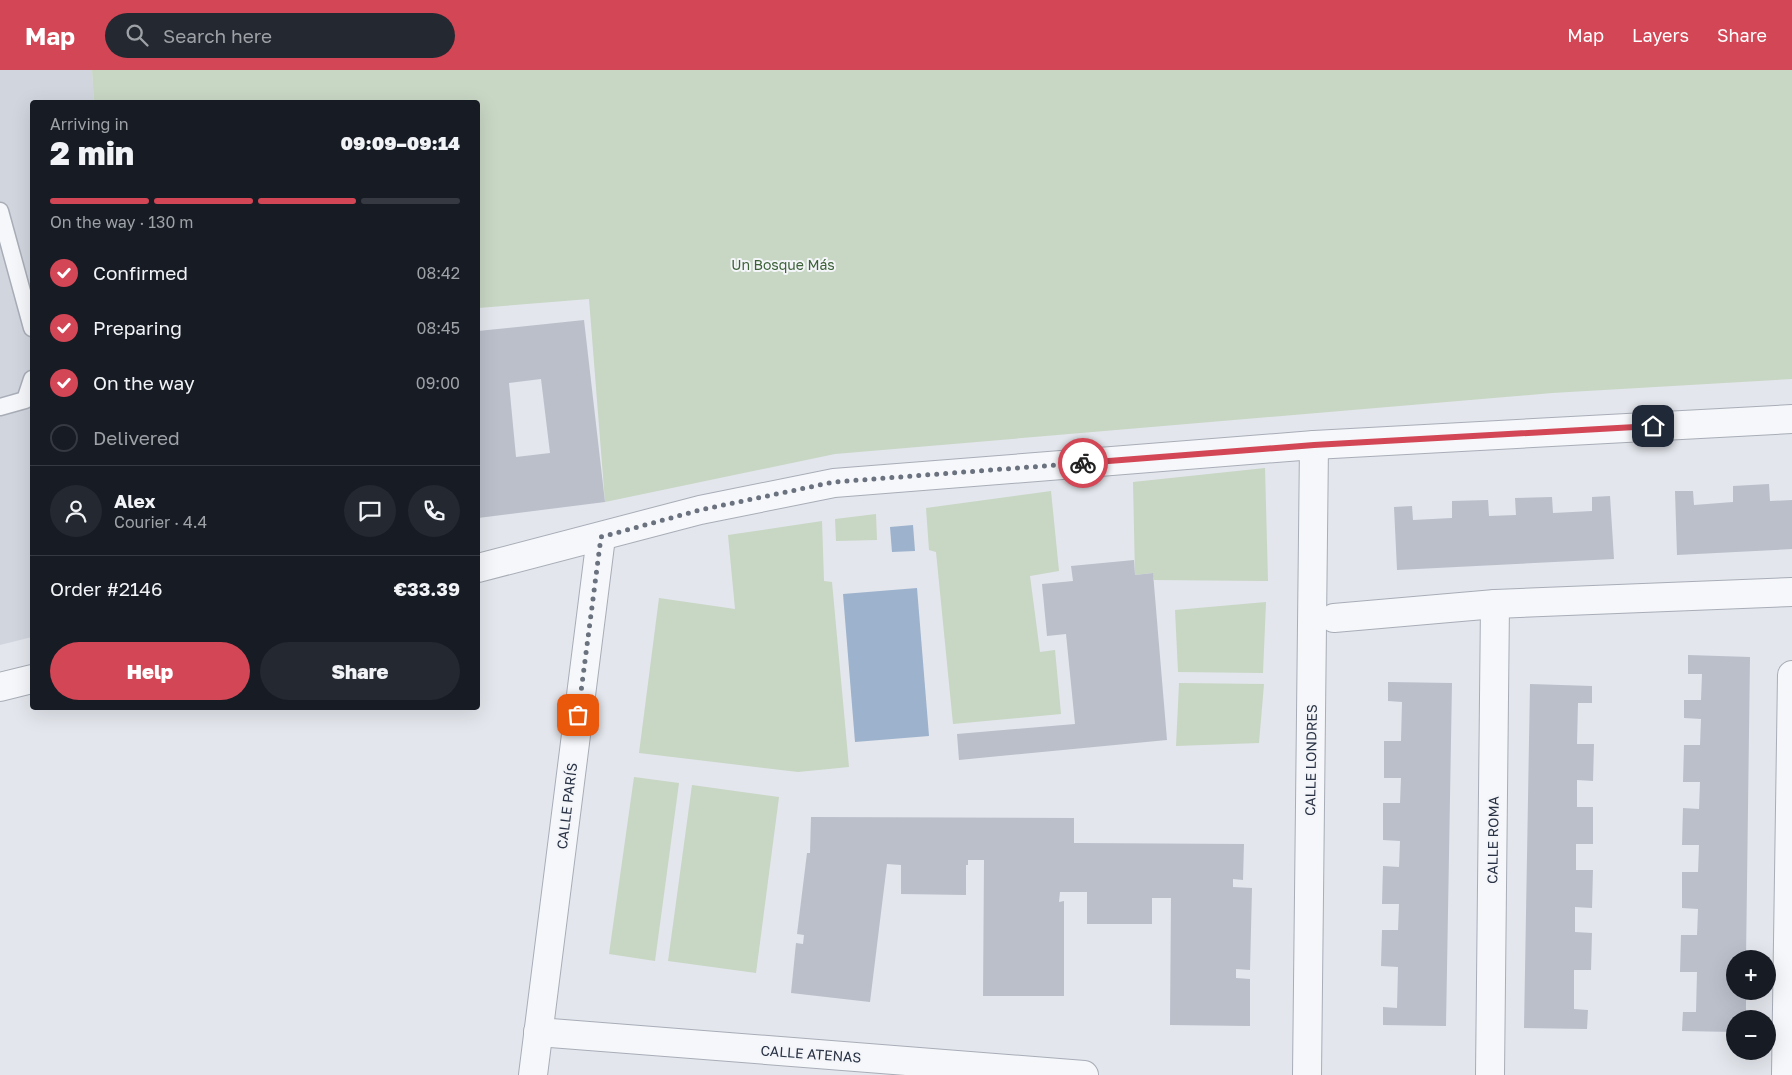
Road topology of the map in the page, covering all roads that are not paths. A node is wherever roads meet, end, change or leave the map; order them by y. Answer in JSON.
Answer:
{"nodes":[{"id":1,"x":0,"y":211,"type":"edge"},
{"id":2,"x":30,"y":321,"type":"edge"},
{"id":3,"x":30,"y":385,"type":"edge"},
{"id":4,"x":0,"y":406,"type":"edge"},
{"id":5,"x":1792,"y":419,"type":"edge"},
{"id":6,"x":1314,"y":445,"type":"junction"},
{"id":7,"x":601,"y":537,"type":"junction"},
{"id":8,"x":480,"y":567,"type":"edge"},
{"id":9,"x":1792,"y":592,"type":"edge"},
{"id":10,"x":1495,"y":604,"type":"junction"},
{"id":11,"x":1334,"y":618,"type":"dead end"},
{"id":12,"x":1792,"y":675,"type":"edge"},
{"id":13,"x":30,"y":680,"type":"edge"},
{"id":14,"x":0,"y":687,"type":"edge"},
{"id":15,"x":538,"y":1032,"type":"junction"},
{"id":16,"x":532,"y":1075,"type":"edge"},
{"id":17,"x":1084,"y":1075,"type":"edge"},
{"id":18,"x":1307,"y":1075,"type":"edge"},
{"id":19,"x":1490,"y":1075,"type":"edge"},
{"id":20,"x":1786,"y":1075,"type":"edge"}],
"edges":[{"from":1,"to":2,"type":"lane"},
{"from":3,"to":4,"type":"lane"},
{"from":5,"to":6,"type":"street"},
{"from":6,"to":7,"type":"street"},
{"from":6,"to":18,"type":"street","name":"CALLE LONDRES"},
{"from":7,"to":8,"type":"street"},
{"from":7,"to":15,"type":"street","name":"CALLE PARÍS"},
{"from":9,"to":10,"type":"street"},
{"from":10,"to":11,"type":"street"},
{"from":10,"to":19,"type":"street","name":"CALLE ROMA"},
{"from":12,"to":20,"type":"street"},
{"from":13,"to":14,"type":"street"},
{"from":15,"to":16,"type":"street","name":"CALLE PARÍS"},
{"from":15,"to":17,"type":"street","name":"CALLE ATENAS"}]}
